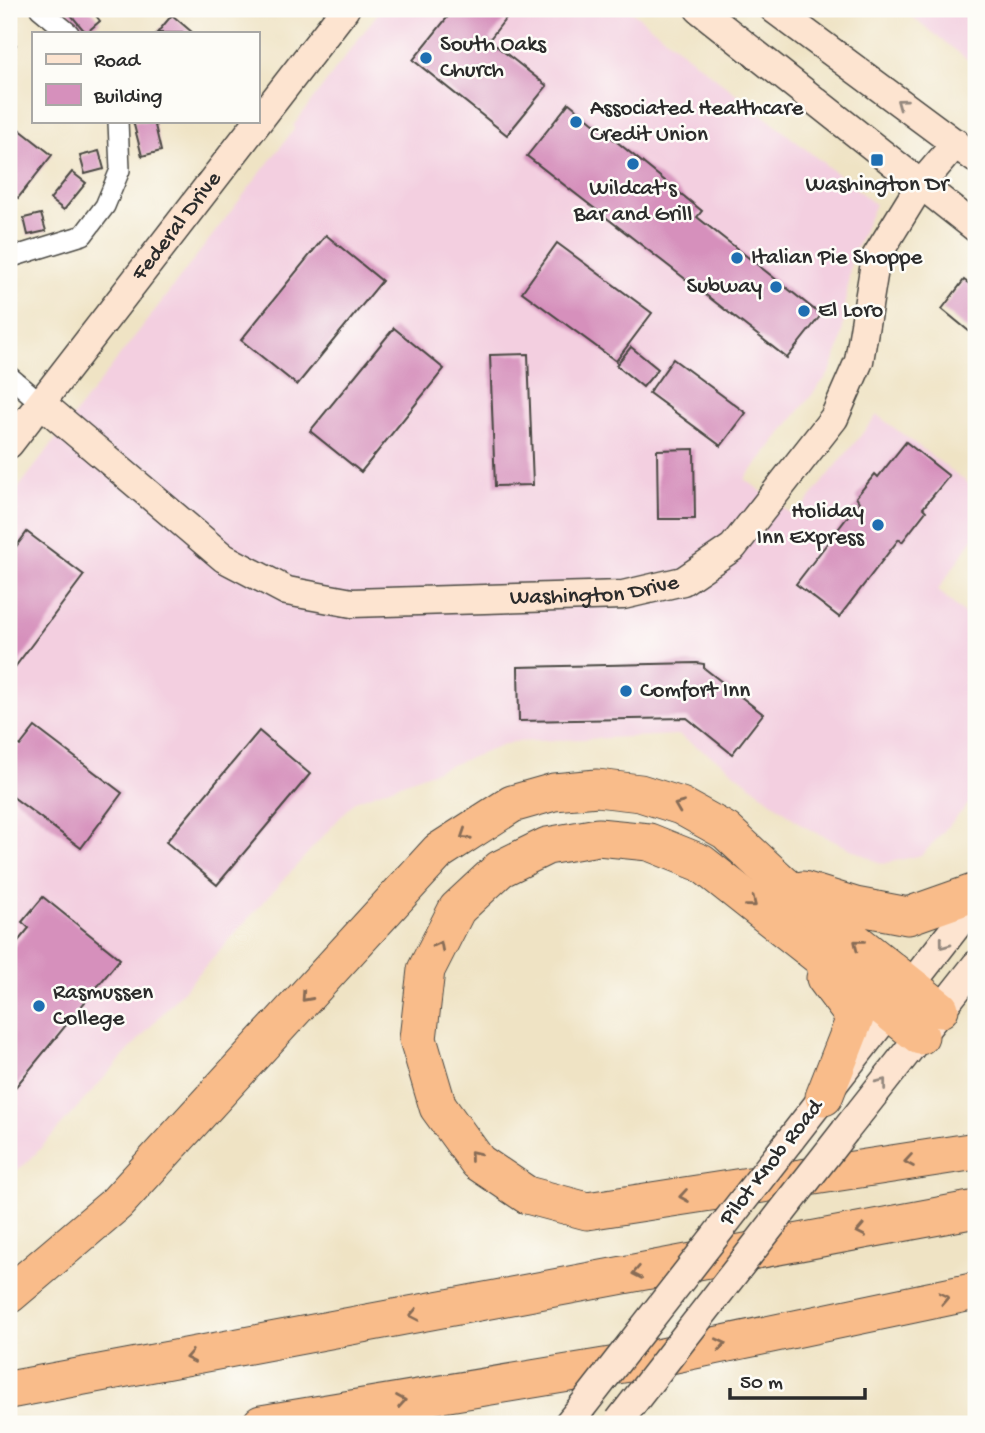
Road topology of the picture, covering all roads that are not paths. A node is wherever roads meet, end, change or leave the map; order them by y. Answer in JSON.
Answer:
{"nodes":[{"id":1,"x":40,"y":9,"type":"edge"},
{"id":2,"x":345,"y":9,"type":"edge"},
{"id":3,"x":699,"y":9,"type":"edge"},
{"id":4,"x":774,"y":9,"type":"edge"},
{"id":5,"x":68,"y":32,"type":"edge"},
{"id":6,"x":259,"y":120,"type":"edge"},
{"id":7,"x":118,"y":122,"type":"edge"},
{"id":8,"x":258,"y":122,"type":"edge"},
{"id":9,"x":966,"y":151,"type":"edge"},
{"id":10,"x":921,"y":184,"type":"junction"},
{"id":11,"x":976,"y":228,"type":"edge"},
{"id":12,"x":9,"y":258,"type":"edge"},
{"id":13,"x":9,"y":376,"type":"edge"},
{"id":14,"x":41,"y":403,"type":"junction"},
{"id":15,"x":9,"y":444,"type":"edge"},
{"id":16,"x":783,"y":884,"type":"junction"},
{"id":17,"x":976,"y":892,"type":"edge"},
{"id":18,"x":976,"y":901,"type":"edge"},
{"id":19,"x":792,"y":935,"type":"junction"},
{"id":20,"x":976,"y":965,"type":"edge"},
{"id":21,"x":901,"y":1000,"type":"junction"},
{"id":22,"x":930,"y":1022,"type":"junction"},
{"id":23,"x":824,"y":1097,"type":"junction"},
{"id":24,"x":976,"y":1151,"type":"edge"},
{"id":25,"x":976,"y":1209,"type":"edge"},
{"id":26,"x":976,"y":1291,"type":"edge"},
{"id":27,"x":9,"y":1295,"type":"edge"},
{"id":28,"x":9,"y":1391,"type":"edge"},
{"id":29,"x":618,"y":1423,"type":"edge"},
{"id":30,"x":261,"y":1424,"type":"edge"},
{"id":31,"x":568,"y":1424,"type":"edge"}],
"edges":[{"from":1,"to":5,"type":"street"},
{"from":2,"to":6,"type":"street","name":"Federal Drive"},
{"from":3,"to":10,"type":"street"},
{"from":9,"to":4,"type":"street","one_way":true},
{"from":7,"to":12,"type":"street"},
{"from":8,"to":14,"type":"street","name":"Federal Drive"},
{"from":9,"to":10,"type":"street","name":"Washington Drive"},
{"from":10,"to":11,"type":"street"},
{"from":10,"to":14,"type":"street","name":"Washington Drive"},
{"from":13,"to":14,"type":"street"},
{"from":14,"to":15,"type":"street","name":"Federal Drive"},
{"from":16,"to":17,"type":"highway"},
{"from":21,"to":16,"type":"highway","one_way":true},
{"from":16,"to":27,"type":"highway","one_way":true},
{"from":18,"to":21,"type":"street","name":"Pilot Knob Road","one_way":true},
{"from":19,"to":21,"type":"highway"},
{"from":19,"to":23,"type":"highway"},
{"from":24,"to":19,"type":"highway","one_way":true},
{"from":20,"to":22,"type":"street","name":"Pilot Knob Road"},
{"from":21,"to":22,"type":"highway"},
{"from":21,"to":23,"type":"street","name":"Pilot Knob Road"},
{"from":29,"to":22,"type":"street","name":"Pilot Knob Road","one_way":true,"bridge":true},
{"from":23,"to":31,"type":"street","name":"Pilot Knob Road","bridge":true},
{"from":25,"to":28,"type":"highway","one_way":true},
{"from":30,"to":26,"type":"highway","one_way":true}]}
